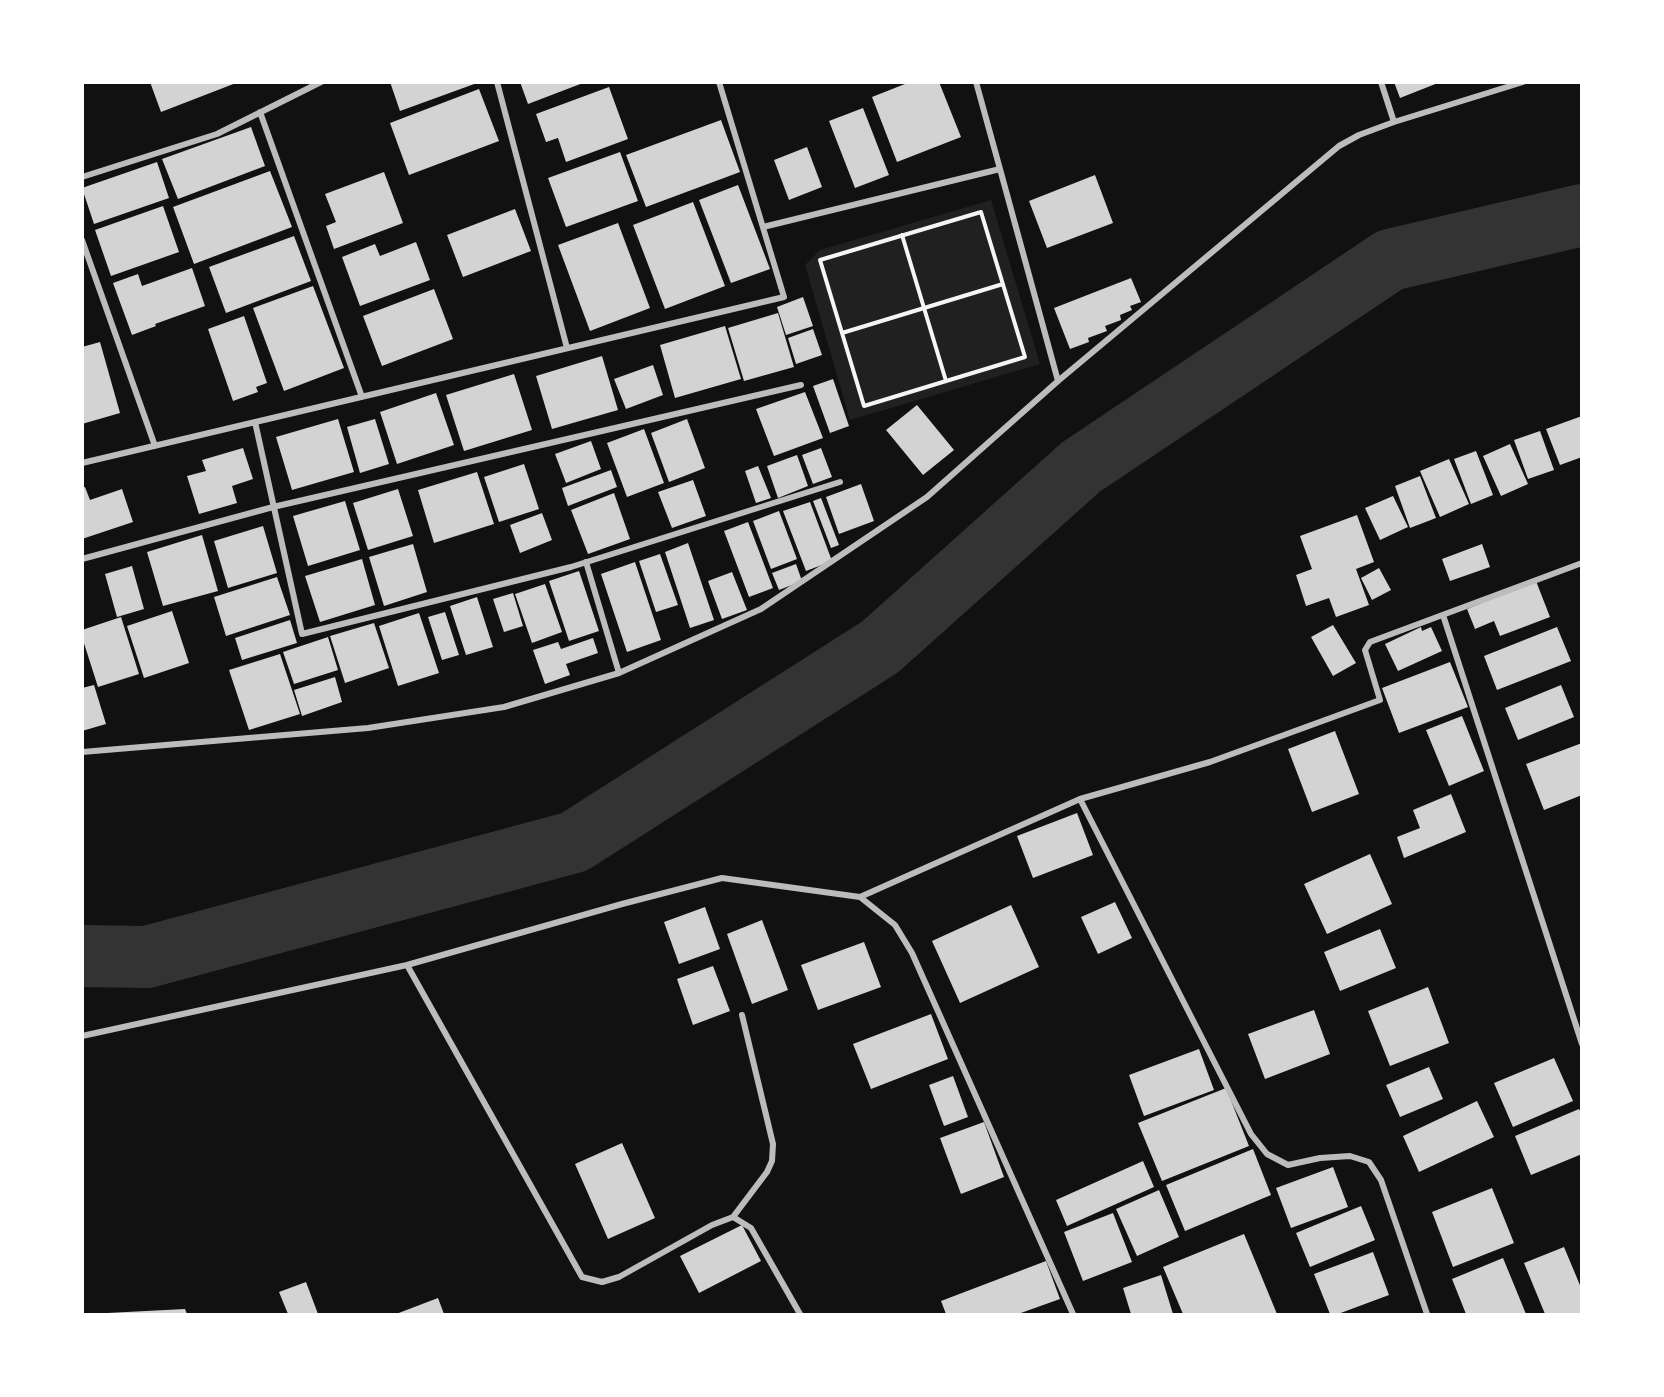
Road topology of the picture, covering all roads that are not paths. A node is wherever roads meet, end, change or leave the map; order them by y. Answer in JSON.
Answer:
{"nodes":[{"id":1,"x":321,"y":82,"type":"edge"},
{"id":2,"x":497,"y":82,"type":"edge"},
{"id":3,"x":718,"y":82,"type":"edge"},
{"id":4,"x":976,"y":82,"type":"edge"},
{"id":5,"x":1381,"y":82,"type":"edge"},
{"id":6,"x":1524,"y":82,"type":"edge"},
{"id":7,"x":260,"y":112,"type":"junction"},
{"id":8,"x":1394,"y":122,"type":"junction"},
{"id":9,"x":1000,"y":169,"type":"junction"},
{"id":10,"x":82,"y":177,"type":"edge"},
{"id":11,"x":763,"y":227,"type":"junction"},
{"id":12,"x":82,"y":240,"type":"edge"},
{"id":13,"x":567,"y":348,"type":"junction"},
{"id":14,"x":1058,"y":381,"type":"junction"},
{"id":15,"x":801,"y":386,"type":"dead end"},
{"id":16,"x":362,"y":397,"type":"junction"},
{"id":17,"x":255,"y":422,"type":"junction"},
{"id":18,"x":155,"y":446,"type":"junction"},
{"id":19,"x":82,"y":463,"type":"edge"},
{"id":20,"x":840,"y":482,"type":"dead end"},
{"id":21,"x":273,"y":507,"type":"junction"},
{"id":22,"x":82,"y":559,"type":"edge"},
{"id":23,"x":586,"y":562,"type":"junction"},
{"id":24,"x":1581,"y":563,"type":"edge"},
{"id":25,"x":1443,"y":615,"type":"junction"},
{"id":26,"x":619,"y":673,"type":"junction"},
{"id":27,"x":82,"y":752,"type":"edge"},
{"id":28,"x":1080,"y":799,"type":"junction"},
{"id":29,"x":860,"y":897,"type":"junction"},
{"id":30,"x":407,"y":965,"type":"junction"},
{"id":31,"x":742,"y":1015,"type":"dead end"},
{"id":32,"x":82,"y":1036,"type":"edge"},
{"id":33,"x":1581,"y":1044,"type":"edge"},
{"id":34,"x":733,"y":1217,"type":"junction"},
{"id":35,"x":800,"y":1314,"type":"edge"},
{"id":36,"x":1073,"y":1314,"type":"edge"},
{"id":37,"x":1427,"y":1314,"type":"edge"}],
"edges":[{"from":1,"to":7,"type":"street"},
{"from":2,"to":13,"type":"street"},
{"from":3,"to":11,"type":"street"},
{"from":4,"to":9,"type":"street"},
{"from":5,"to":8,"type":"street"},
{"from":6,"to":8,"type":"street"},
{"from":7,"to":10,"type":"street"},
{"from":7,"to":16,"type":"street"},
{"from":8,"to":14,"type":"street"},
{"from":9,"to":11,"type":"street"},
{"from":9,"to":14,"type":"street"},
{"from":11,"to":13,"type":"street"},
{"from":12,"to":18,"type":"street"},
{"from":13,"to":16,"type":"street"},
{"from":14,"to":26,"type":"street"},
{"from":15,"to":21,"type":"street"},
{"from":16,"to":17,"type":"street"},
{"from":17,"to":18,"type":"street"},
{"from":17,"to":21,"type":"street"},
{"from":18,"to":19,"type":"street"},
{"from":20,"to":23,"type":"street"},
{"from":21,"to":22,"type":"street"},
{"from":21,"to":23,"type":"street"},
{"from":23,"to":26,"type":"street"},
{"from":24,"to":25,"type":"street"},
{"from":25,"to":28,"type":"street"},
{"from":25,"to":33,"type":"street"},
{"from":26,"to":27,"type":"street"},
{"from":28,"to":29,"type":"street"},
{"from":28,"to":37,"type":"street"},
{"from":29,"to":30,"type":"street"},
{"from":29,"to":36,"type":"street"},
{"from":30,"to":32,"type":"street"},
{"from":30,"to":34,"type":"street"},
{"from":31,"to":34,"type":"street"},
{"from":34,"to":35,"type":"street"}]}
